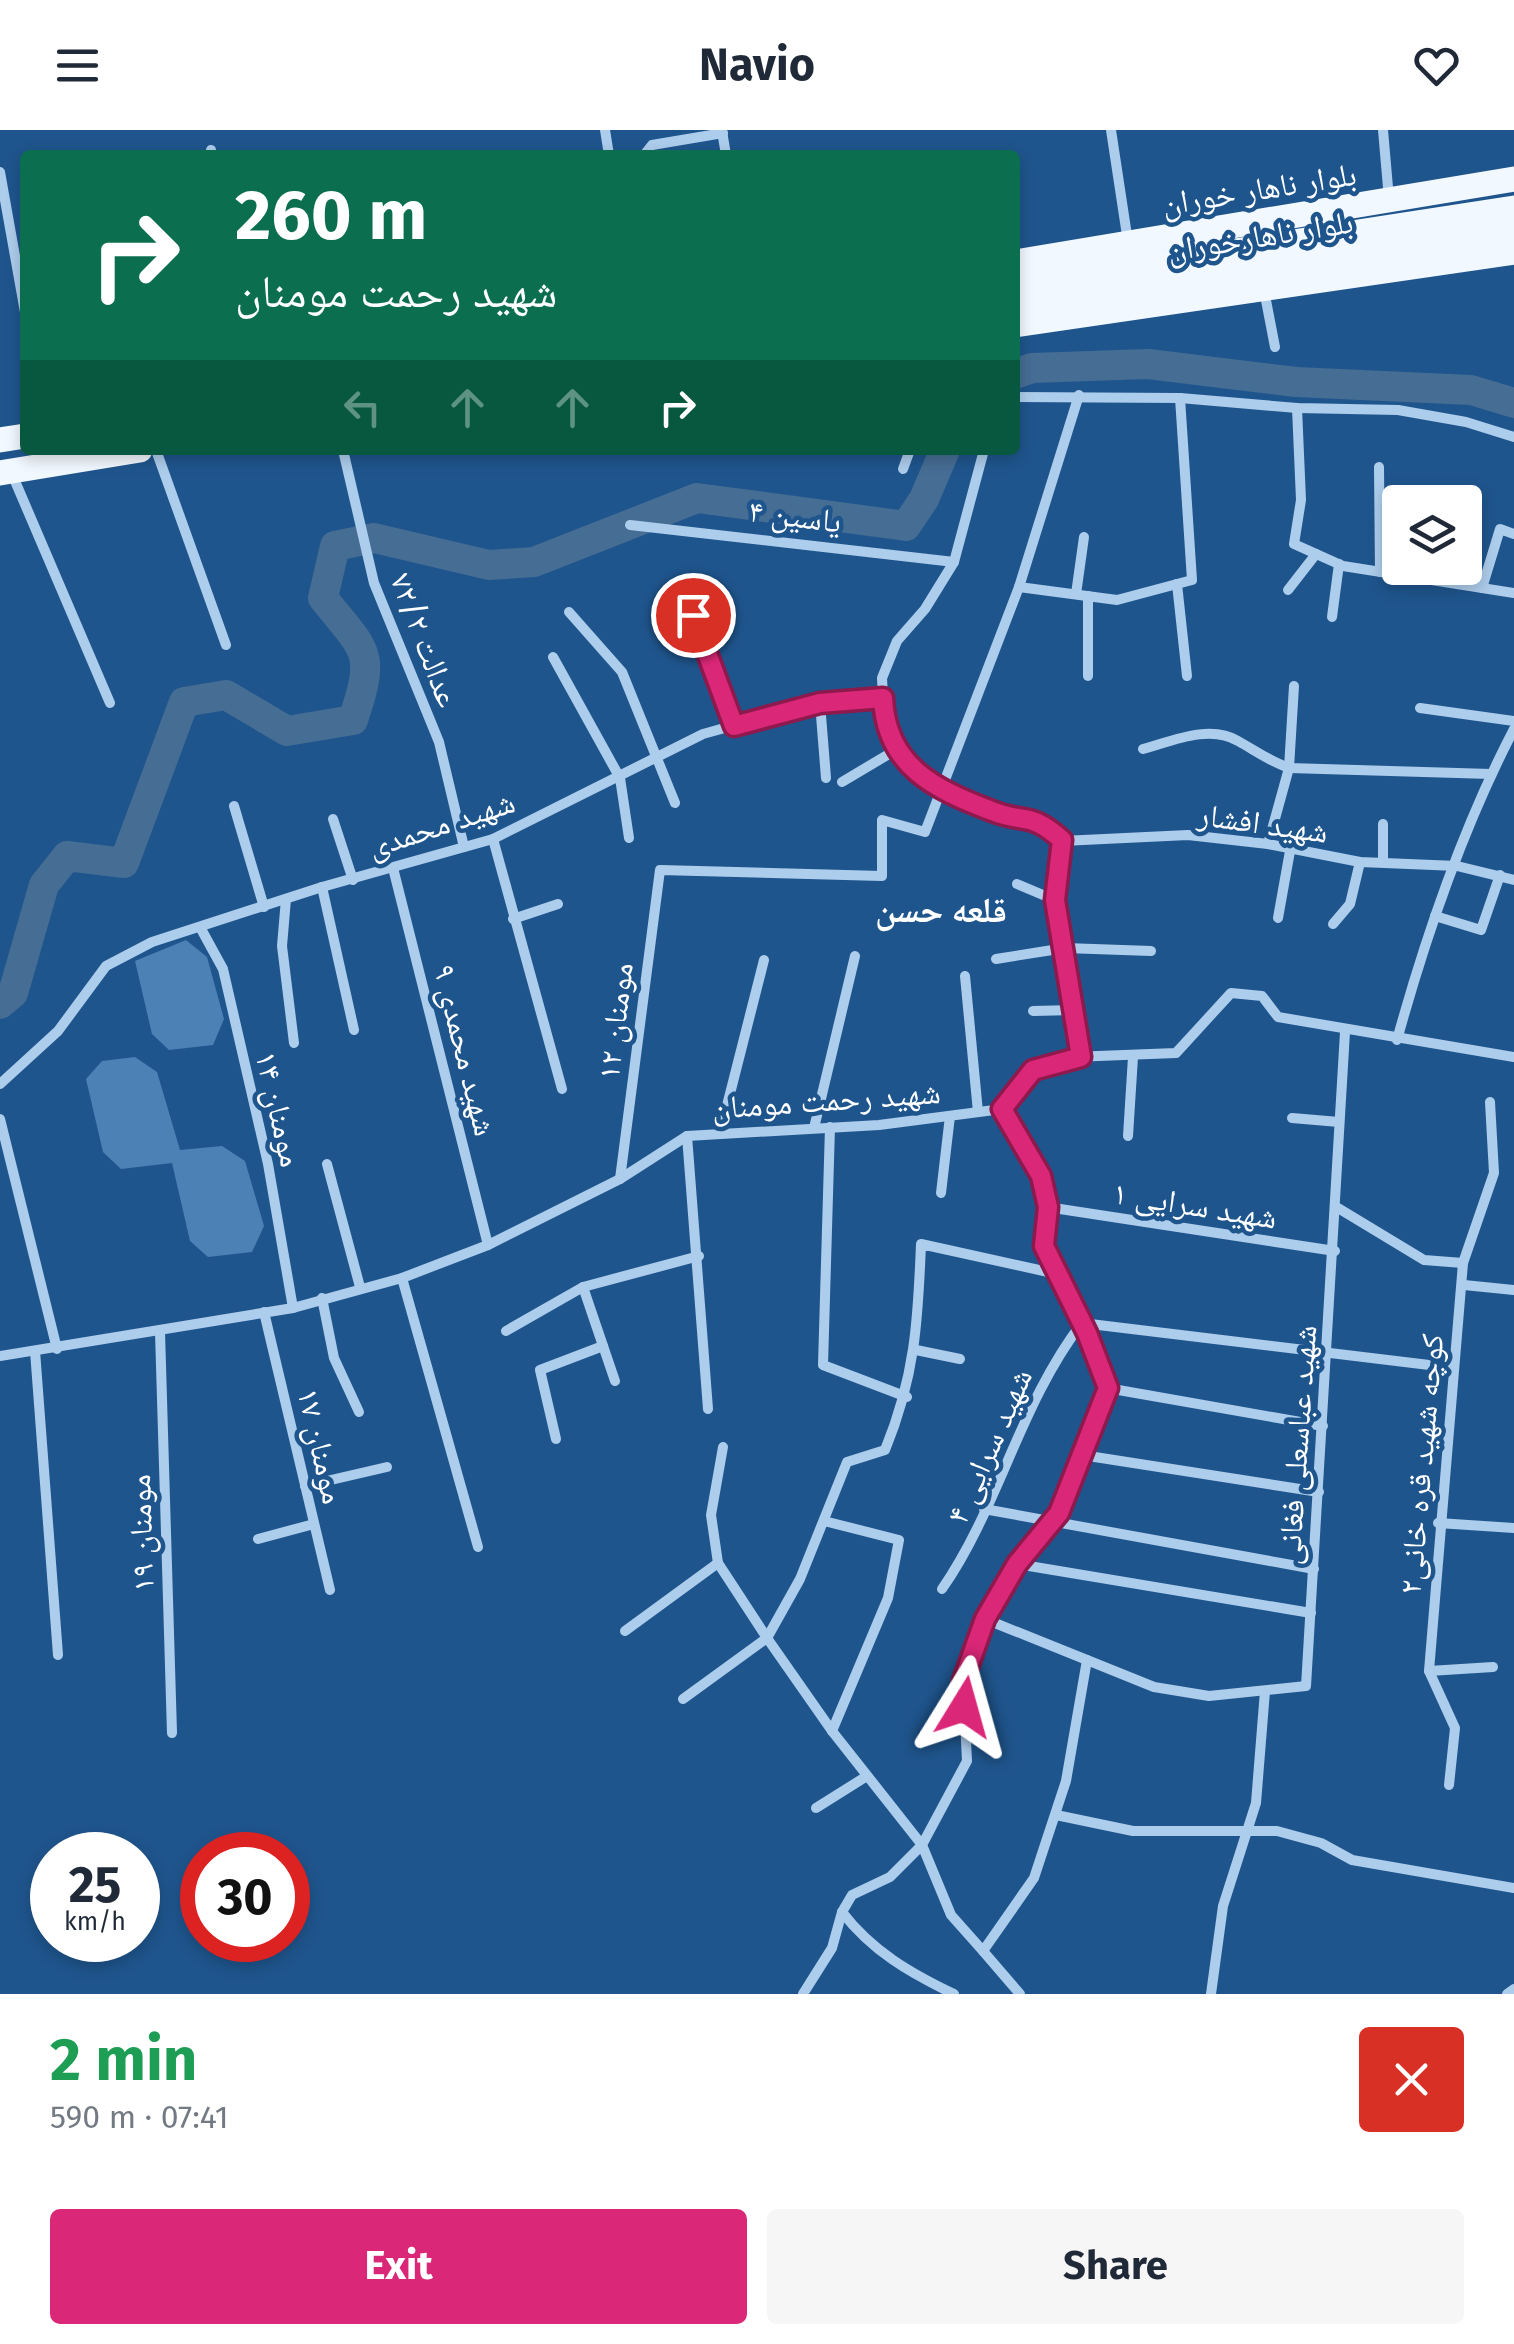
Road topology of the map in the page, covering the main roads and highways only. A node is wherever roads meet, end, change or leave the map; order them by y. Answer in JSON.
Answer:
{"nodes":[{"id":1,"x":1514,"y":179,"type":"edge"},
{"id":2,"x":1514,"y":208,"type":"edge"},
{"id":3,"x":1514,"y":230,"type":"edge"},
{"id":4,"x":1514,"y":252,"type":"edge"},
{"id":5,"x":1020,"y":261,"type":"edge"},
{"id":6,"x":1020,"y":285,"type":"edge"},
{"id":7,"x":1020,"y":305,"type":"edge"},
{"id":8,"x":1020,"y":325,"type":"edge"},
{"id":9,"x":109,"y":455,"type":"edge"},
{"id":10,"x":5,"y":472,"type":"edge"}],
"edges":[{"from":1,"to":5,"type":"main road","name":"بلوار ناهار خوران"},
{"from":2,"to":6,"type":"main road","name":"بلوار ناهارخوران"},
{"from":3,"to":7,"type":"main road","name":"بلوار ناهارخوران"},
{"from":4,"to":8,"type":"main road"},
{"from":9,"to":10,"type":"main road"}]}
